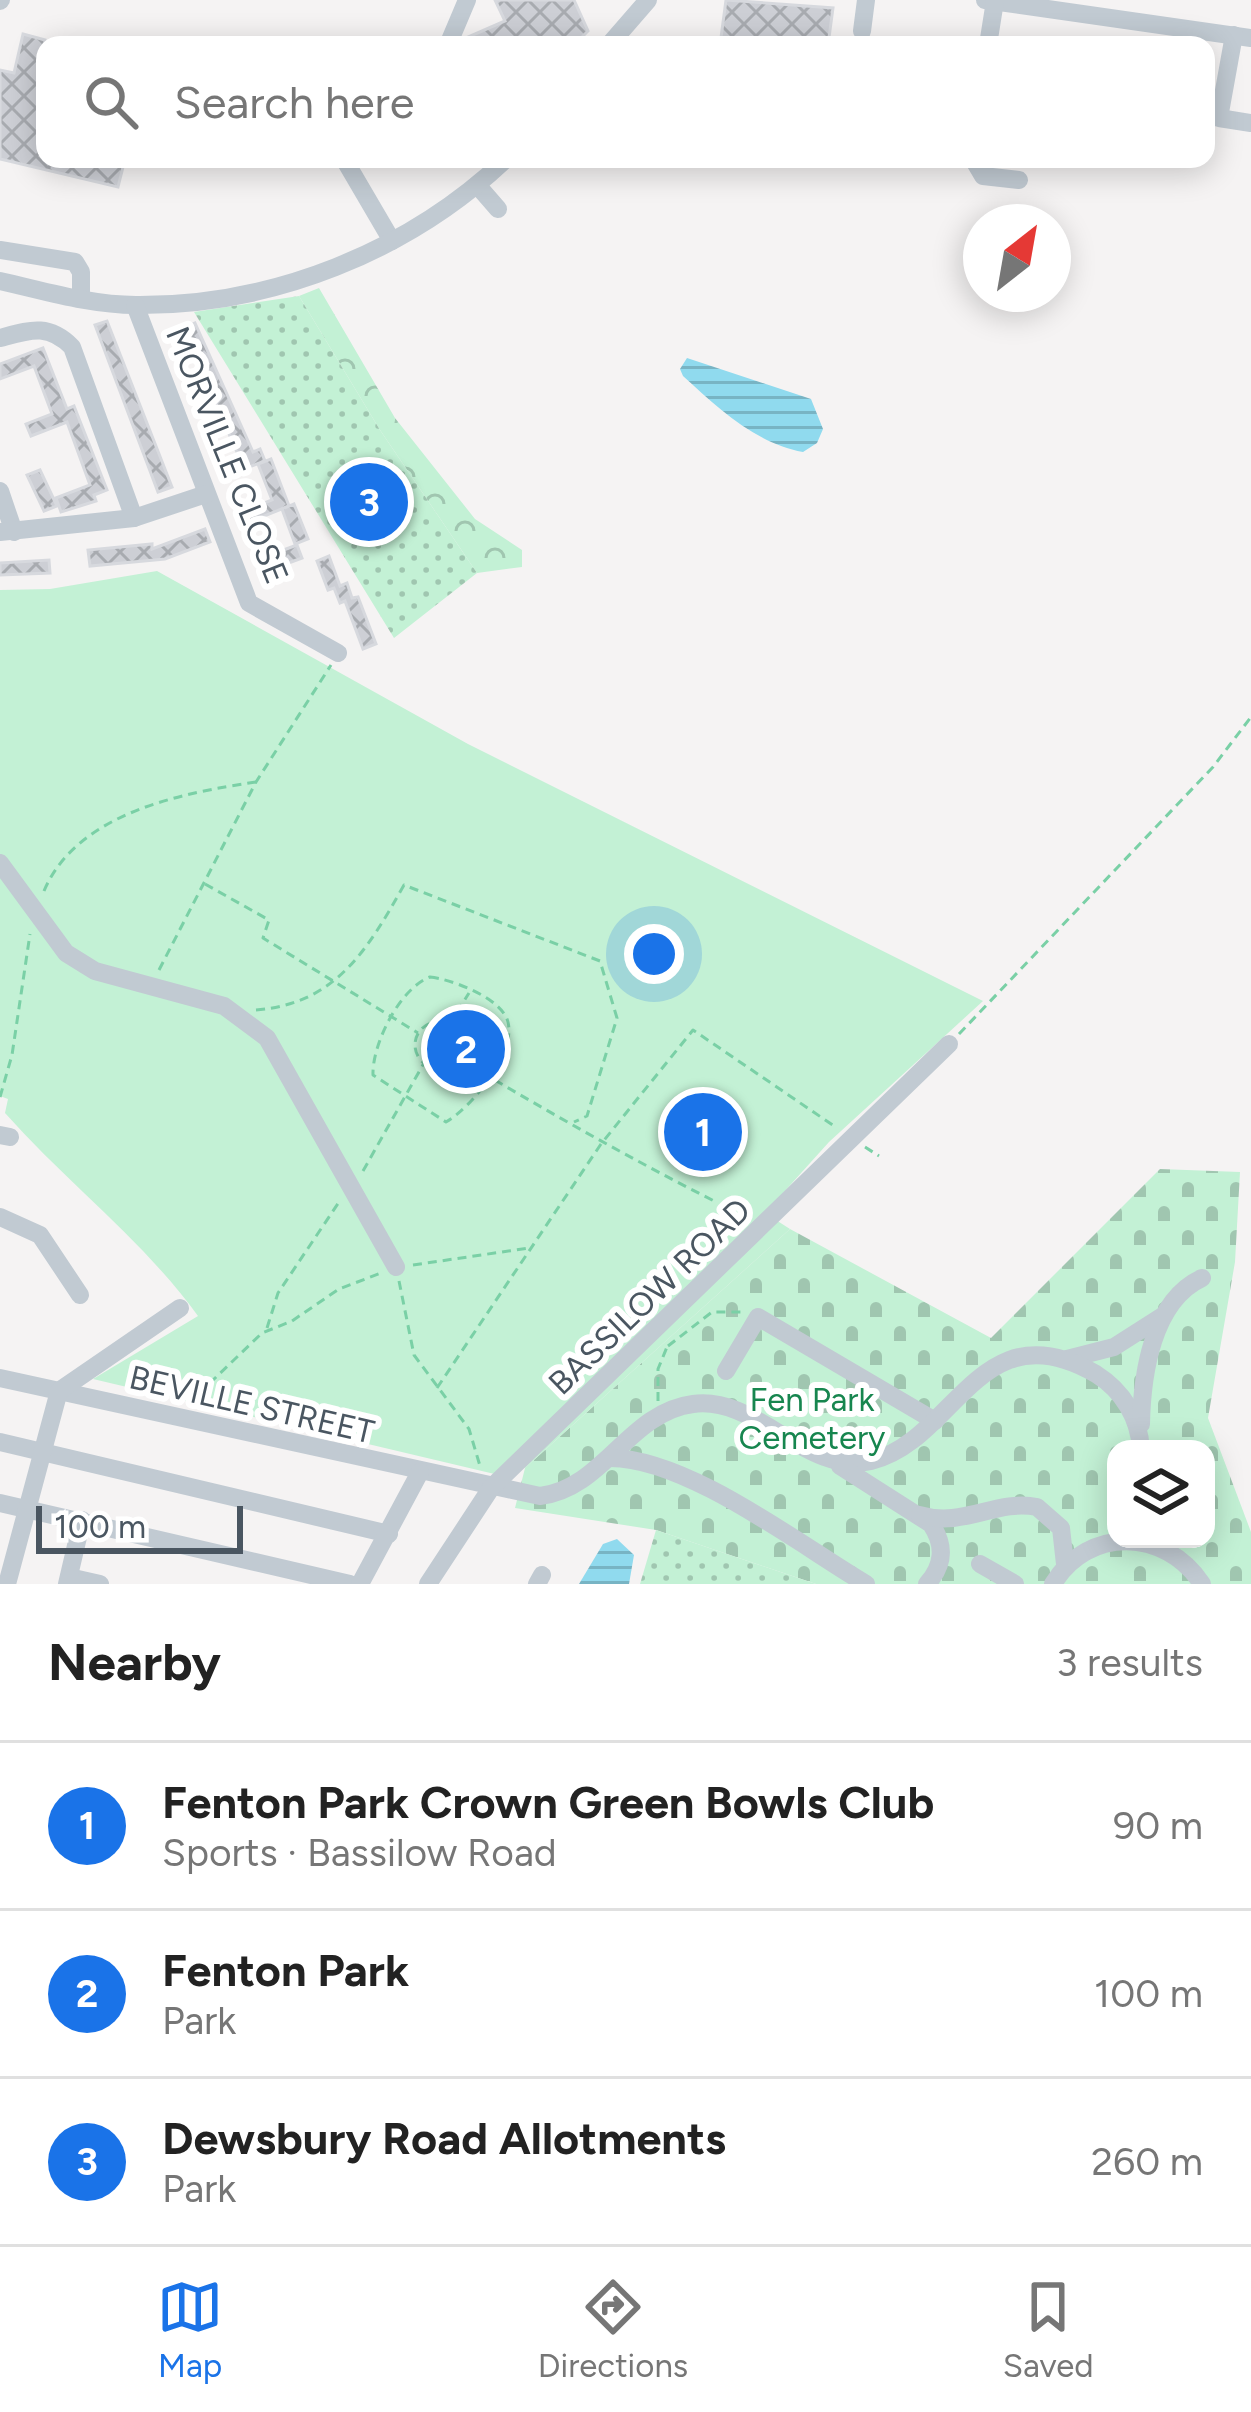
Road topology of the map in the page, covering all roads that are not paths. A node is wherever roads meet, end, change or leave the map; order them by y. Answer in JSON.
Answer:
{"nodes":[{"id":1,"x":466,"y":0,"type":"edge"},
{"id":2,"x":866,"y":0,"type":"edge"},
{"id":3,"x":985,"y":0,"type":"edge"},
{"id":4,"x":995,"y":2,"type":"edge"},
{"id":5,"x":1108,"y":8,"type":"edge"},
{"id":6,"x":644,"y":12,"type":"edge"},
{"id":7,"x":862,"y":31,"type":"dead end"},
{"id":8,"x":453,"y":36,"type":"edge"},
{"id":9,"x":619,"y":36,"type":"edge"},
{"id":10,"x":989,"y":36,"type":"edge"},
{"id":11,"x":1242,"y":37,"type":"edge"},
{"id":12,"x":1251,"y":123,"type":"edge"},
{"id":13,"x":349,"y":168,"type":"edge"},
{"id":14,"x":497,"y":168,"type":"edge"},
{"id":15,"x":978,"y":168,"type":"edge"},
{"id":16,"x":1019,"y":180,"type":"dead end"},
{"id":17,"x":478,"y":186,"type":"junction"},
{"id":18,"x":498,"y":209,"type":"dead end"},
{"id":19,"x":392,"y":241,"type":"junction"},
{"id":20,"x":0,"y":250,"type":"edge"},
{"id":21,"x":0,"y":281,"type":"edge"},
{"id":22,"x":81,"y":299,"type":"junction"},
{"id":23,"x":137,"y":312,"type":"junction"},
{"id":24,"x":0,"y":338,"type":"edge"},
{"id":25,"x":0,"y":490,"type":"edge"},
{"id":26,"x":206,"y":494,"type":"junction"},
{"id":27,"x":134,"y":518,"type":"junction"},
{"id":28,"x":7,"y":532,"type":"edge"},
{"id":29,"x":338,"y":653,"type":"road end"},
{"id":30,"x":0,"y":862,"type":"edge"},
{"id":31,"x":949,"y":1043,"type":"road end"},
{"id":32,"x":0,"y":1217,"type":"edge"},
{"id":33,"x":396,"y":1267,"type":"road end"},
{"id":34,"x":1202,"y":1278,"type":"dead end"},
{"id":35,"x":80,"y":1295,"type":"dead end"},
{"id":36,"x":180,"y":1307,"type":"dead end"},
{"id":37,"x":1167,"y":1310,"type":"junction"},
{"id":38,"x":1062,"y":1360,"type":"junction"},
{"id":39,"x":726,"y":1371,"type":"dead end"},
{"id":40,"x":0,"y":1378,"type":"edge"},
{"id":41,"x":58,"y":1391,"type":"junction"},
{"id":42,"x":935,"y":1421,"type":"junction"},
{"id":43,"x":1140,"y":1440,"type":"edge"},
{"id":44,"x":1141,"y":1440,"type":"edge"},
{"id":45,"x":0,"y":1442,"type":"edge"},
{"id":46,"x":42,"y":1451,"type":"junction"},
{"id":47,"x":609,"y":1458,"type":"junction"},
{"id":48,"x":829,"y":1459,"type":"junction"},
{"id":49,"x":420,"y":1472,"type":"junction"},
{"id":50,"x":485,"y":1487,"type":"junction"},
{"id":51,"x":0,"y":1503,"type":"edge"},
{"id":52,"x":26,"y":1509,"type":"junction"},
{"id":53,"x":920,"y":1515,"type":"junction"},
{"id":54,"x":82,"y":1520,"type":"junction"},
{"id":55,"x":1107,"y":1533,"type":"edge"},
{"id":56,"x":389,"y":1534,"type":"junction"},
{"id":57,"x":1088,"y":1548,"type":"junction"},
{"id":58,"x":1178,"y":1548,"type":"edge"},
{"id":59,"x":980,"y":1564,"type":"dead end"},
{"id":60,"x":1065,"y":1564,"type":"junction"},
{"id":61,"x":1197,"y":1576,"type":"edge"},
{"id":62,"x":68,"y":1580,"type":"edge"},
{"id":63,"x":430,"y":1583,"type":"edge"},
{"id":64,"x":7,"y":1584,"type":"edge"},
{"id":65,"x":100,"y":1584,"type":"edge"},
{"id":66,"x":350,"y":1584,"type":"edge"},
{"id":67,"x":360,"y":1584,"type":"edge"},
{"id":68,"x":866,"y":1584,"type":"edge"},
{"id":69,"x":926,"y":1584,"type":"edge"},
{"id":70,"x":1015,"y":1584,"type":"edge"},
{"id":71,"x":1053,"y":1584,"type":"edge"}],
"edges":[{"from":1,"to":8,"type":"street"},
{"from":2,"to":7,"type":"street"},
{"from":3,"to":4,"type":"street"},
{"from":4,"to":5,"type":"street"},
{"from":4,"to":10,"type":"street"},
{"from":5,"to":11,"type":"street"},
{"from":6,"to":9,"type":"street"},
{"from":11,"to":12,"type":"street"},
{"from":13,"to":19,"type":"street"},
{"from":14,"to":17,"type":"street"},
{"from":15,"to":16,"type":"street"},
{"from":17,"to":18,"type":"street"},
{"from":17,"to":19,"type":"street"},
{"from":19,"to":23,"type":"street"},
{"from":20,"to":22,"type":"street"},
{"from":21,"to":22,"type":"street"},
{"from":22,"to":23,"type":"street"},
{"from":23,"to":26,"type":"street","name":"MORVILLE CLOSE"},
{"from":24,"to":27,"type":"street"},
{"from":25,"to":28,"type":"street"},
{"from":26,"to":27,"type":"street"},
{"from":26,"to":29,"type":"street","name":"MORVILLE CLOSE"},
{"from":27,"to":28,"type":"street"},
{"from":30,"to":33,"type":"street"},
{"from":31,"to":50,"type":"street","name":"BASSILOW ROAD"},
{"from":32,"to":35,"type":"street"},
{"from":34,"to":37,"type":"street"},
{"from":36,"to":41,"type":"street"},
{"from":37,"to":38,"type":"street"},
{"from":37,"to":44,"type":"street"},
{"from":38,"to":42,"type":"street"},
{"from":38,"to":43,"type":"street"},
{"from":39,"to":42,"type":"street"},
{"from":40,"to":41,"type":"street","name":"BEVILLE STREET"},
{"from":41,"to":46,"type":"street"},
{"from":41,"to":49,"type":"street","name":"BEVILLE STREET"},
{"from":42,"to":48,"type":"street"},
{"from":45,"to":46,"type":"street"},
{"from":46,"to":52,"type":"street"},
{"from":46,"to":56,"type":"street"},
{"from":47,"to":48,"type":"street","name":"BEVILLE STREET"},
{"from":47,"to":50,"type":"street","name":"BEVILLE STREET"},
{"from":47,"to":68,"type":"street"},
{"from":48,"to":53,"type":"street"},
{"from":49,"to":50,"type":"street","name":"BEVILLE STREET"},
{"from":49,"to":56,"type":"street"},
{"from":50,"to":63,"type":"street","name":"BASSILOW ROAD"},
{"from":51,"to":52,"type":"street"},
{"from":52,"to":54,"type":"street"},
{"from":52,"to":64,"type":"street"},
{"from":53,"to":60,"type":"street"},
{"from":53,"to":69,"type":"street"},
{"from":54,"to":62,"type":"street"},
{"from":54,"to":66,"type":"street"},
{"from":55,"to":57,"type":"street"},
{"from":56,"to":67,"type":"street"},
{"from":57,"to":60,"type":"street"},
{"from":57,"to":61,"type":"street"},
{"from":58,"to":61,"type":"street"},
{"from":59,"to":70,"type":"street"},
{"from":60,"to":71,"type":"street"},
{"from":62,"to":65,"type":"street"}]}
